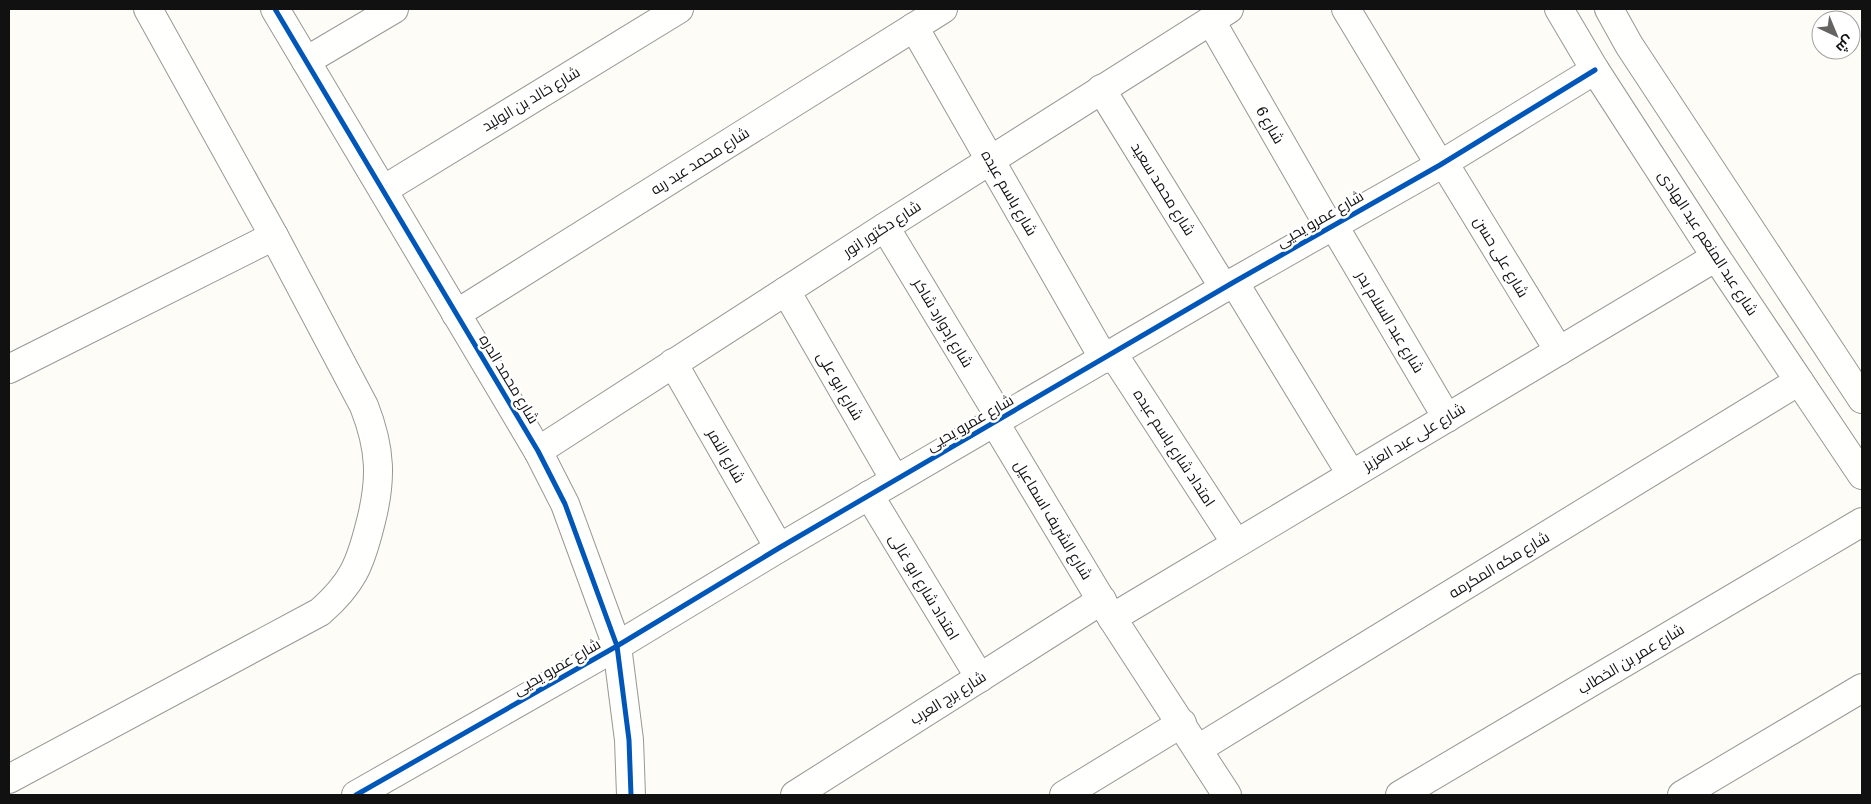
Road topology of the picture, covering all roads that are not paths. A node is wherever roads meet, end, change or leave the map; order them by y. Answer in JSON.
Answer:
{"nodes":[{"id":1,"x":148,"y":9,"type":"edge"},
{"id":2,"x":275,"y":9,"type":"edge"},
{"id":3,"x":394,"y":9,"type":"edge"},
{"id":4,"x":679,"y":9,"type":"edge"},
{"id":5,"x":944,"y":9,"type":"edge"},
{"id":6,"x":1346,"y":9,"type":"edge"},
{"id":7,"x":1559,"y":9,"type":"edge"},
{"id":8,"x":1609,"y":9,"type":"edge"},
{"id":9,"x":1220,"y":15,"type":"edge"},
{"id":10,"x":914,"y":27,"type":"junction"},
{"id":11,"x":306,"y":61,"type":"junction"},
{"id":12,"x":1595,"y":70,"type":"junction"},
{"id":13,"x":1101,"y":89,"type":"junction"},
{"id":14,"x":990,"y":160,"type":"junction"},
{"id":15,"x":1442,"y":164,"type":"junction"},
{"id":16,"x":383,"y":190,"type":"junction"},
{"id":17,"x":885,"y":227,"type":"junction"},
{"id":18,"x":1332,"y":227,"type":"junction"},
{"id":19,"x":274,"y":236,"type":"junction"},
{"id":20,"x":1716,"y":257,"type":"junction"},
{"id":21,"x":1229,"y":285,"type":"junction"},
{"id":22,"x":786,"y":291,"type":"junction"},
{"id":23,"x":456,"y":314,"type":"junction"},
{"id":24,"x":1559,"y":352,"type":"junction"},
{"id":25,"x":1108,"y":356,"type":"junction"},
{"id":26,"x":673,"y":363,"type":"junction"},
{"id":27,"x":9,"y":369,"type":"edge"},
{"id":28,"x":1800,"y":381,"type":"junction"},
{"id":29,"x":1862,"y":399,"type":"edge"},
{"id":30,"x":1447,"y":418,"type":"junction"},
{"id":31,"x":998,"y":421,"type":"junction"},
{"id":32,"x":538,"y":451,"type":"junction"},
{"id":33,"x":1351,"y":474,"type":"junction"},
{"id":34,"x":1862,"y":475,"type":"edge"},
{"id":35,"x":895,"y":480,"type":"junction"},
{"id":36,"x":869,"y":495,"type":"junction"},
{"id":37,"x":1862,"y":522,"type":"edge"},
{"id":38,"x":1236,"y":543,"type":"junction"},
{"id":39,"x":779,"y":548,"type":"junction"},
{"id":40,"x":1107,"y":609,"type":"junction"},
{"id":41,"x":617,"y":646,"type":"junction"},
{"id":42,"x":980,"y":678,"type":"junction"},
{"id":43,"x":1862,"y":688,"type":"edge"},
{"id":44,"x":1182,"y":723,"type":"junction"},
{"id":45,"x":1198,"y":749,"type":"junction"},
{"id":46,"x":9,"y":779,"type":"edge"},
{"id":47,"x":400,"y":785,"type":"edge"},
{"id":48,"x":356,"y":795,"type":"edge"},
{"id":49,"x":631,"y":795,"type":"edge"},
{"id":50,"x":795,"y":795,"type":"edge"},
{"id":51,"x":1064,"y":795,"type":"edge"},
{"id":52,"x":1227,"y":795,"type":"edge"},
{"id":53,"x":1400,"y":795,"type":"edge"},
{"id":54,"x":1682,"y":795,"type":"edge"}],
"edges":[{"from":1,"to":19,"type":"street"},
{"from":2,"to":11,"type":"street","name":"شارع محمد الدره"},
{"from":3,"to":11,"type":"street"},
{"from":4,"to":16,"type":"street","name":"شارع خالد بن الوليد"},
{"from":5,"to":10,"type":"street","name":"شارع محمد عبد ربه"},
{"from":6,"to":15,"type":"street","name":"شارع على حسن"},
{"from":7,"to":12,"type":"street","name":"شارع عبد المنعم عبد الهادى"},
{"from":8,"to":29,"type":"street"},
{"from":9,"to":13,"type":"street","name":"شارع دكتور انور"},
{"from":9,"to":18,"type":"street","name":"شارع 6"},
{"from":10,"to":14,"type":"street","name":"شارع باسم عبده"},
{"from":10,"to":23,"type":"street","name":"شارع محمد عبد ربه"},
{"from":11,"to":16,"type":"street","name":"شارع محمد الدره"},
{"from":12,"to":15,"type":"street","name":"شارع عمرو يحيى"},
{"from":12,"to":20,"type":"street","name":"شارع عبد المنعم عبد الهادى"},
{"from":13,"to":14,"type":"street","name":"شارع دكتور انور"},
{"from":13,"to":21,"type":"street","name":"شارع محمد سعيد"},
{"from":14,"to":17,"type":"street","name":"شارع دكتور انور"},
{"from":14,"to":25,"type":"street","name":"شارع باسم عبده"},
{"from":15,"to":18,"type":"street","name":"شارع عمرو يحيى"},
{"from":15,"to":24,"type":"street","name":"شارع على حسن"},
{"from":16,"to":23,"type":"street","name":"شارع محمد الدره"},
{"from":17,"to":22,"type":"street","name":"شارع دكتور انور"},
{"from":17,"to":31,"type":"street","name":"شارع إدوارد شاكر"},
{"from":18,"to":21,"type":"street","name":"شارع عمرو يحيى"},
{"from":18,"to":30,"type":"street","name":"شارع عبد السلام بدر"},
{"from":19,"to":27,"type":"street"},
{"from":19,"to":46,"type":"street"},
{"from":20,"to":24,"type":"street","name":"شارع على عبد العزيز"},
{"from":20,"to":28,"type":"street","name":"شارع عبد المنعم عبد الهادى"},
{"from":21,"to":25,"type":"street","name":"شارع عمرو يحيى"},
{"from":21,"to":33,"type":"street","name":"شارع محمد سعيد"},
{"from":22,"to":26,"type":"street","name":"شارع دكتور انور"},
{"from":22,"to":35,"type":"street","name":"شارع ابو على"},
{"from":23,"to":32,"type":"street","name":"شارع محمد الدره"},
{"from":24,"to":30,"type":"street","name":"شارع على عبد العزيز"},
{"from":25,"to":31,"type":"street","name":"شارع عمرو يحيى"},
{"from":25,"to":38,"type":"street","name":"امتداد شارع باسم عبده"},
{"from":26,"to":32,"type":"street","name":"شارع دكتور انور"},
{"from":26,"to":39,"type":"street","name":"شارع النمر"},
{"from":28,"to":34,"type":"street","name":"شارع عبد المنعم عبد الهادى"},
{"from":28,"to":45,"type":"street","name":"شارع مكه المكرمه"},
{"from":30,"to":33,"type":"street","name":"شارع على عبد العزيز"},
{"from":31,"to":35,"type":"street","name":"شارع عمرو يحيى"},
{"from":31,"to":40,"type":"street","name":"شارع الشريف اسماعيل"},
{"from":32,"to":41,"type":"street","name":"شارع محمد الدره"},
{"from":33,"to":38,"type":"street","name":"شارع على عبد العزيز"},
{"from":35,"to":36,"type":"street","name":"شارع عمرو يحيى"},
{"from":36,"to":39,"type":"street","name":"شارع عمرو يحيى"},
{"from":36,"to":42,"type":"street","name":"امتداد شارع ابو غالى"},
{"from":37,"to":53,"type":"street","name":"شارع عمر بن الخطاب"},
{"from":38,"to":40,"type":"street","name":"شارع على عبد العزيز"},
{"from":39,"to":41,"type":"street","name":"شارع عمرو يحيى"},
{"from":40,"to":42,"type":"street","name":"شارع برج العرب"},
{"from":40,"to":44,"type":"street","name":"شارع الشريف اسماعيل"},
{"from":41,"to":47,"type":"street","name":"شارع عمرو يحيى"},
{"from":41,"to":49,"type":"street","name":"شارع محمد الدره"},
{"from":42,"to":50,"type":"street","name":"شارع برج العرب"},
{"from":43,"to":54,"type":"street"},
{"from":44,"to":45,"type":"street","name":"شارع الشريف اسماعيل"},
{"from":44,"to":51,"type":"street"},
{"from":45,"to":52,"type":"street","name":"شارع الشريف اسماعيل"},
{"from":47,"to":48,"type":"street","name":"شارع عمرو يحيى"}]}
